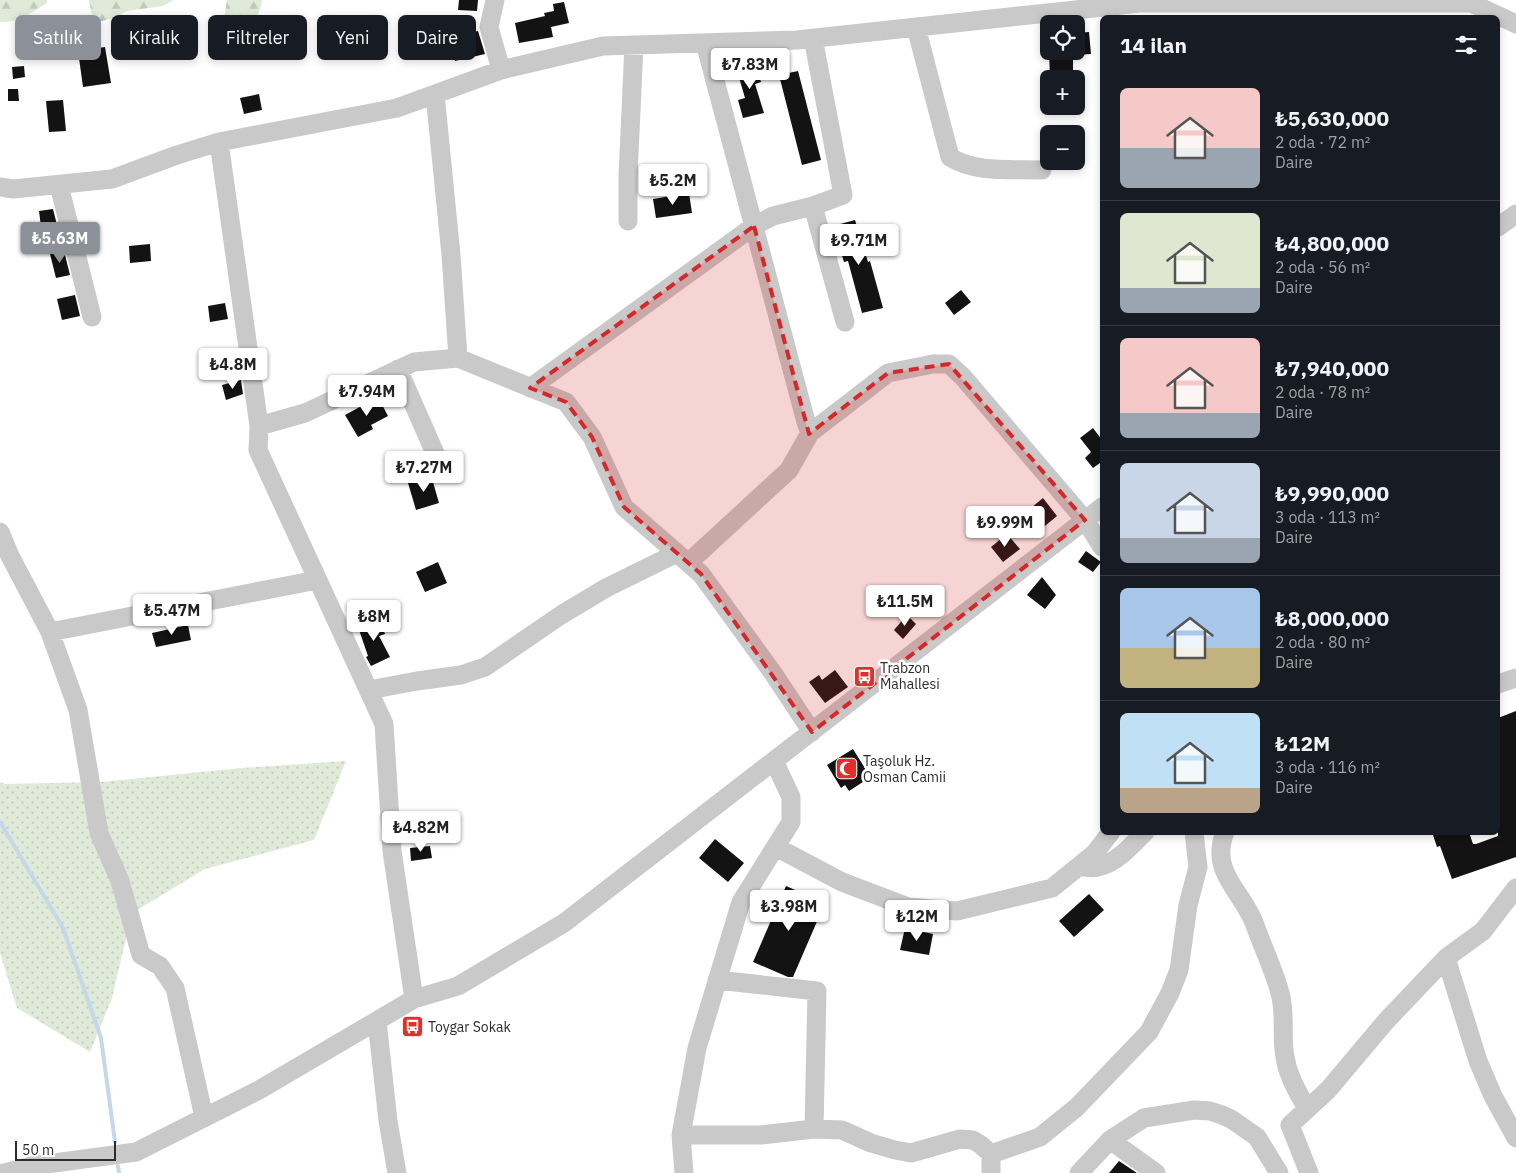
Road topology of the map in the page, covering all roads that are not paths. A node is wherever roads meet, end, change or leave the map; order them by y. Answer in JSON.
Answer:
{"nodes":[{"id":1,"x":495,"y":0,"type":"edge"},
{"id":2,"x":1123,"y":11,"type":"edge"},
{"id":3,"x":1496,"y":15,"type":"edge"},
{"id":4,"x":1500,"y":17,"type":"edge"},
{"id":5,"x":1516,"y":24,"type":"edge"},
{"id":6,"x":916,"y":27,"type":"junction"},
{"id":7,"x":813,"y":38,"type":"junction"},
{"id":8,"x":705,"y":43,"type":"junction"},
{"id":9,"x":634,"y":45,"type":"junction"},
{"id":10,"x":500,"y":70,"type":"junction"},
{"id":11,"x":436,"y":94,"type":"junction"},
{"id":12,"x":219,"y":142,"type":"junction"},
{"id":13,"x":1040,"y":170,"type":"edge"},
{"id":14,"x":59,"y":185,"type":"junction"},
{"id":15,"x":0,"y":188,"type":"edge"},
{"id":16,"x":813,"y":206,"type":"junction"},
{"id":17,"x":1516,"y":214,"type":"edge"},
{"id":18,"x":628,"y":221,"type":"dead end"},
{"id":19,"x":754,"y":226,"type":"junction"},
{"id":20,"x":1500,"y":226,"type":"edge"},
{"id":21,"x":92,"y":317,"type":"dead end"},
{"id":22,"x":845,"y":322,"type":"dead end"},
{"id":23,"x":458,"y":358,"type":"junction"},
{"id":24,"x":398,"y":369,"type":"junction"},
{"id":25,"x":530,"y":388,"type":"junction"},
{"id":26,"x":259,"y":426,"type":"junction"},
{"id":27,"x":810,"y":433,"type":"junction"},
{"id":28,"x":438,"y":460,"type":"dead end"},
{"id":29,"x":1100,"y":509,"type":"edge"},
{"id":30,"x":1085,"y":520,"type":"junction"},
{"id":31,"x":0,"y":532,"type":"edge"},
{"id":32,"x":1100,"y":544,"type":"edge"},
{"id":33,"x":682,"y":558,"type":"junction"},
{"id":34,"x":317,"y":580,"type":"junction"},
{"id":35,"x":50,"y":632,"type":"junction"},
{"id":36,"x":1516,"y":678,"type":"edge"},
{"id":37,"x":1500,"y":683,"type":"edge"},
{"id":38,"x":369,"y":690,"type":"junction"},
{"id":39,"x":812,"y":732,"type":"junction"},
{"id":40,"x":774,"y":761,"type":"junction"},
{"id":41,"x":1109,"y":835,"type":"edge"},
{"id":42,"x":1142,"y":835,"type":"edge"},
{"id":43,"x":1194,"y":835,"type":"edge"},
{"id":44,"x":1224,"y":835,"type":"edge"},
{"id":45,"x":776,"y":847,"type":"junction"},
{"id":46,"x":1079,"y":866,"type":"junction"},
{"id":47,"x":1516,"y":888,"type":"edge"},
{"id":48,"x":1446,"y":958,"type":"junction"},
{"id":49,"x":717,"y":980,"type":"junction"},
{"id":50,"x":414,"y":999,"type":"junction"},
{"id":51,"x":377,"y":1021,"type":"junction"},
{"id":52,"x":1307,"y":1109,"type":"junction"},
{"id":53,"x":204,"y":1117,"type":"junction"},
{"id":54,"x":814,"y":1129,"type":"junction"},
{"id":55,"x":681,"y":1134,"type":"junction"},
{"id":56,"x":1516,"y":1138,"type":"edge"},
{"id":57,"x":1110,"y":1140,"type":"junction"},
{"id":58,"x":991,"y":1154,"type":"junction"},
{"id":59,"x":4,"y":1173,"type":"edge"},
{"id":60,"x":397,"y":1173,"type":"edge"},
{"id":61,"x":684,"y":1173,"type":"edge"},
{"id":62,"x":991,"y":1173,"type":"edge"},
{"id":63,"x":1079,"y":1173,"type":"edge"},
{"id":64,"x":1156,"y":1173,"type":"edge"},
{"id":65,"x":1279,"y":1173,"type":"edge"},
{"id":66,"x":1309,"y":1173,"type":"edge"}],
"edges":[{"from":1,"to":10,"type":"street"},
{"from":2,"to":3,"type":"street"},
{"from":2,"to":6,"type":"street"},
{"from":4,"to":5,"type":"street"},
{"from":6,"to":7,"type":"street"},
{"from":6,"to":13,"type":"street"},
{"from":7,"to":8,"type":"street"},
{"from":7,"to":16,"type":"street"},
{"from":8,"to":9,"type":"street"},
{"from":8,"to":19,"type":"street"},
{"from":9,"to":10,"type":"street"},
{"from":9,"to":18,"type":"street"},
{"from":10,"to":11,"type":"street"},
{"from":11,"to":12,"type":"street"},
{"from":11,"to":23,"type":"street"},
{"from":12,"to":14,"type":"street"},
{"from":12,"to":26,"type":"street"},
{"from":14,"to":15,"type":"street"},
{"from":14,"to":21,"type":"street"},
{"from":16,"to":19,"type":"street"},
{"from":16,"to":22,"type":"street"},
{"from":17,"to":20,"type":"street"},
{"from":19,"to":25,"type":"street"},
{"from":19,"to":27,"type":"street"},
{"from":23,"to":24,"type":"street"},
{"from":23,"to":25,"type":"street"},
{"from":24,"to":26,"type":"street"},
{"from":24,"to":28,"type":"street"},
{"from":25,"to":33,"type":"street"},
{"from":26,"to":34,"type":"street"},
{"from":27,"to":30,"type":"street"},
{"from":27,"to":33,"type":"street"},
{"from":29,"to":30,"type":"street"},
{"from":30,"to":32,"type":"street"},
{"from":30,"to":39,"type":"street"},
{"from":31,"to":35,"type":"street"},
{"from":33,"to":38,"type":"street"},
{"from":33,"to":39,"type":"street"},
{"from":34,"to":35,"type":"street"},
{"from":34,"to":38,"type":"street"},
{"from":35,"to":53,"type":"street"},
{"from":36,"to":37,"type":"street"},
{"from":38,"to":50,"type":"street"},
{"from":39,"to":40,"type":"street"},
{"from":40,"to":45,"type":"street"},
{"from":40,"to":50,"type":"street"},
{"from":41,"to":46,"type":"street"},
{"from":42,"to":46,"type":"street"},
{"from":43,"to":58,"type":"street"},
{"from":44,"to":52,"type":"street"},
{"from":45,"to":46,"type":"street"},
{"from":45,"to":49,"type":"street"},
{"from":47,"to":48,"type":"street"},
{"from":48,"to":52,"type":"street"},
{"from":48,"to":56,"type":"street"},
{"from":49,"to":54,"type":"street"},
{"from":49,"to":55,"type":"street"},
{"from":50,"to":51,"type":"street"},
{"from":51,"to":53,"type":"street"},
{"from":51,"to":60,"type":"street"},
{"from":52,"to":66,"type":"street"},
{"from":53,"to":59,"type":"street"},
{"from":54,"to":55,"type":"street"},
{"from":54,"to":58,"type":"street"},
{"from":55,"to":61,"type":"street"},
{"from":57,"to":63,"type":"street"},
{"from":57,"to":64,"type":"street"},
{"from":57,"to":65,"type":"street"},
{"from":58,"to":62,"type":"street"}]}
